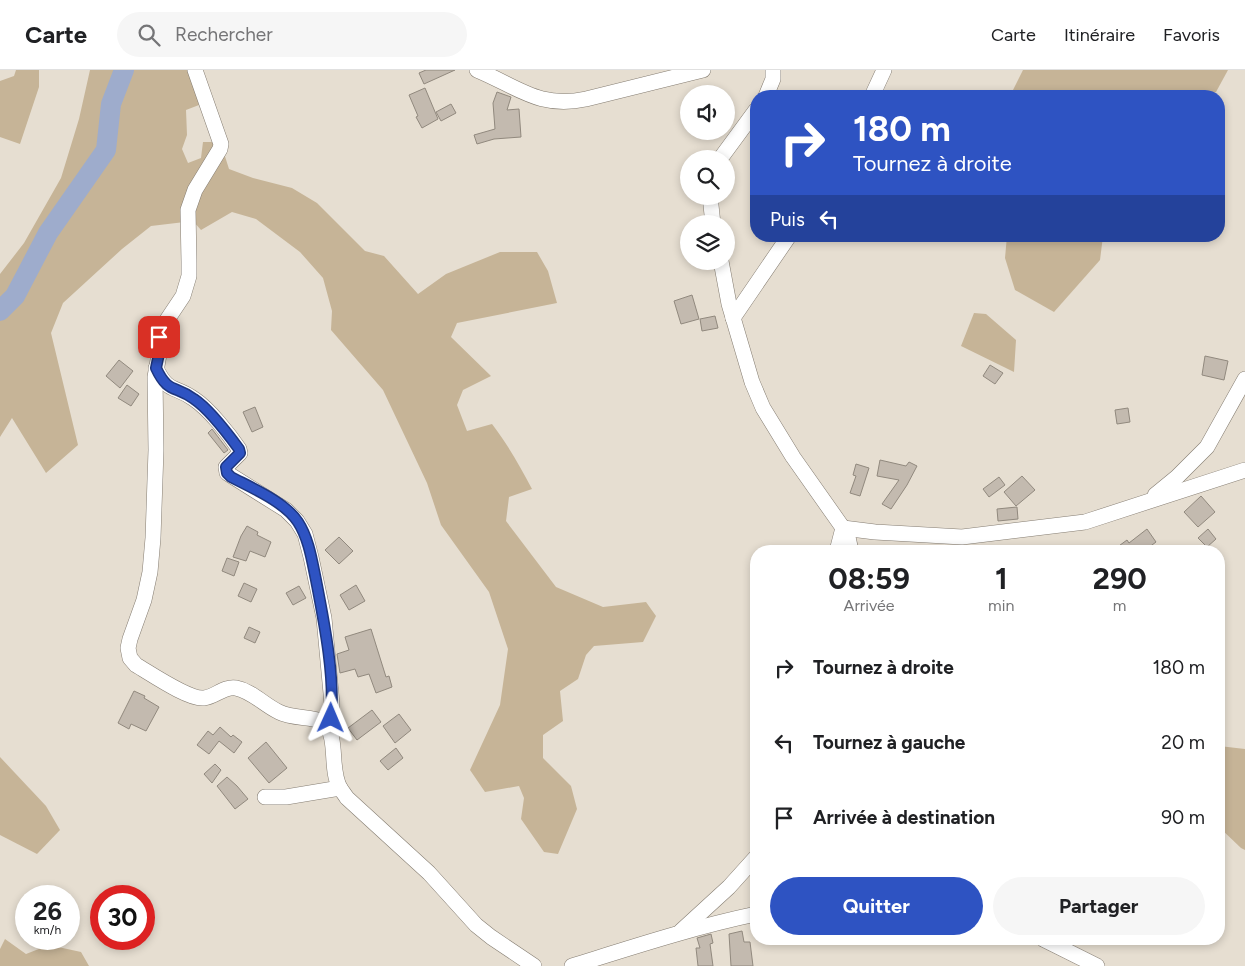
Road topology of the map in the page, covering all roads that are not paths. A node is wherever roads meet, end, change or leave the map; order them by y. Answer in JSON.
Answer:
{"nodes":[{"id":1,"x":195,"y":70,"type":"edge"},
{"id":2,"x":478,"y":70,"type":"edge"},
{"id":3,"x":703,"y":70,"type":"edge"},
{"id":4,"x":884,"y":70,"type":"edge"},
{"id":5,"x":774,"y":71,"type":"edge"},
{"id":6,"x":769,"y":90,"type":"edge"},
{"id":7,"x":875,"y":90,"type":"edge"},
{"id":8,"x":750,"y":118,"type":"edge"},
{"id":9,"x":727,"y":150,"type":"edge"},
{"id":10,"x":785,"y":242,"type":"edge"},
{"id":11,"x":723,"y":270,"type":"edge"},
{"id":12,"x":733,"y":318,"type":"junction"},
{"id":13,"x":156,"y":368,"type":"junction"},
{"id":14,"x":1245,"y":379,"type":"edge"},
{"id":15,"x":1245,"y":470,"type":"edge"},
{"id":16,"x":1148,"y":501,"type":"junction"},
{"id":17,"x":843,"y":528,"type":"junction"},
{"id":18,"x":839,"y":545,"type":"edge"},
{"id":19,"x":850,"y":545,"type":"edge"},
{"id":20,"x":330,"y":731,"type":"junction"},
{"id":21,"x":340,"y":788,"type":"junction"},
{"id":22,"x":265,"y":797,"type":"dead end"},
{"id":23,"x":750,"y":864,"type":"edge"},
{"id":24,"x":750,"y":916,"type":"edge"},
{"id":25,"x":678,"y":934,"type":"junction"},
{"id":26,"x":1058,"y":945,"type":"edge"},
{"id":27,"x":534,"y":966,"type":"edge"},
{"id":28,"x":572,"y":966,"type":"edge"},
{"id":29,"x":1097,"y":966,"type":"edge"}],
"edges":[{"from":1,"to":13,"type":"street"},
{"from":2,"to":3,"type":"street"},
{"from":4,"to":7,"type":"street"},
{"from":5,"to":6,"type":"street"},
{"from":8,"to":9,"type":"street"},
{"from":10,"to":12,"type":"street"},
{"from":11,"to":12,"type":"street"},
{"from":12,"to":17,"type":"street"},
{"from":13,"to":20,"type":"street"},
{"from":13,"to":20,"type":"street"},
{"from":14,"to":16,"type":"street"},
{"from":15,"to":16,"type":"street"},
{"from":16,"to":17,"type":"street"},
{"from":17,"to":18,"type":"street"},
{"from":17,"to":19,"type":"street"},
{"from":20,"to":21,"type":"street"},
{"from":21,"to":22,"type":"street"},
{"from":21,"to":27,"type":"street"},
{"from":23,"to":25,"type":"street"},
{"from":24,"to":25,"type":"street"},
{"from":25,"to":28,"type":"street"},
{"from":26,"to":29,"type":"street"}]}
